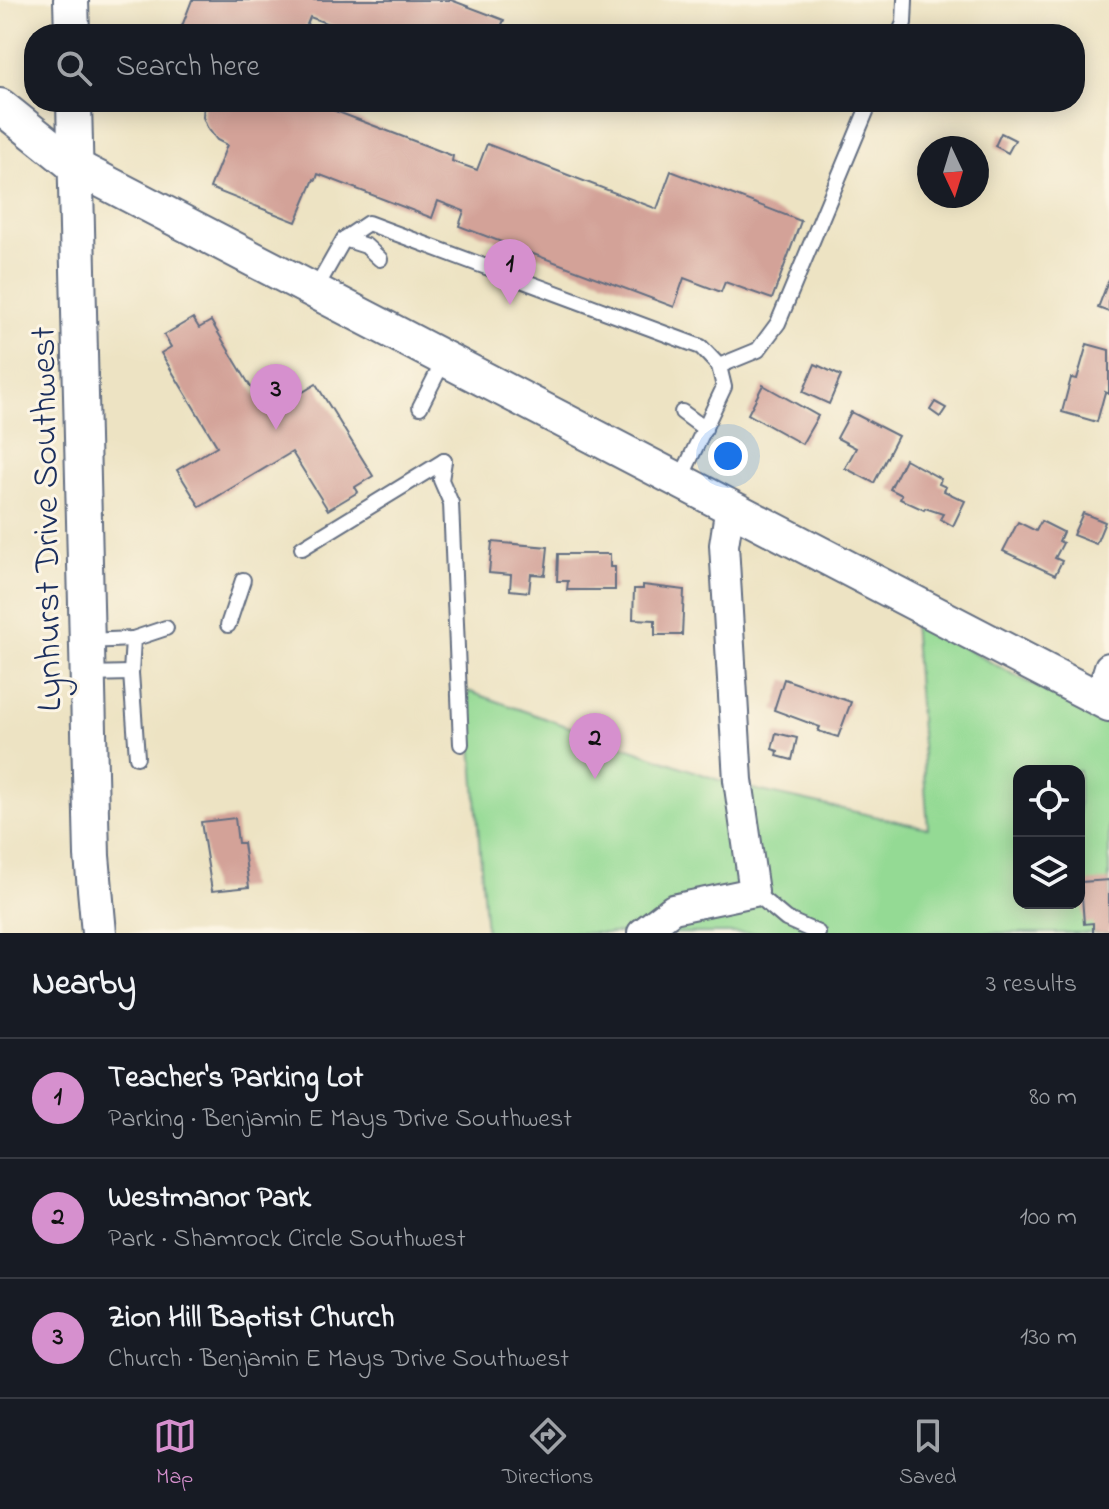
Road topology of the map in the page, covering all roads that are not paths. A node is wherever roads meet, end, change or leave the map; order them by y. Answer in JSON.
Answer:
{"nodes":[{"id":1,"x":71,"y":0,"type":"edge"},
{"id":2,"x":905,"y":0,"type":"edge"},
{"id":3,"x":72,"y":24,"type":"edge"},
{"id":4,"x":904,"y":24,"type":"edge"},
{"id":5,"x":0,"y":106,"type":"edge"},
{"id":6,"x":74,"y":112,"type":"edge"},
{"id":7,"x":866,"y":112,"type":"edge"},
{"id":8,"x":76,"y":167,"type":"junction"},
{"id":9,"x":344,"y":239,"type":"junction"},
{"id":10,"x":380,"y":259,"type":"dead end"},
{"id":11,"x":315,"y":290,"type":"junction"},
{"id":12,"x":445,"y":358,"type":"junction"},
{"id":13,"x":719,"y":366,"type":"junction"},
{"id":14,"x":420,"y":407,"type":"dead end"},
{"id":15,"x":682,"y":412,"type":"dead end"},
{"id":16,"x":705,"y":429,"type":"junction"},
{"id":17,"x":680,"y":480,"type":"junction"},
{"id":18,"x":730,"y":506,"type":"junction"},
{"id":19,"x":302,"y":548,"type":"dead end"},
{"id":20,"x":243,"y":580,"type":"dead end"},
{"id":21,"x":228,"y":625,"type":"dead end"},
{"id":22,"x":166,"y":628,"type":"dead end"},
{"id":23,"x":133,"y":639,"type":"junction"},
{"id":24,"x":88,"y":658,"type":"junction"},
{"id":25,"x":131,"y":673,"type":"junction"},
{"id":26,"x":1106,"y":690,"type":"edge"},
{"id":27,"x":461,"y":744,"type":"dead end"},
{"id":28,"x":137,"y":757,"type":"dead end"},
{"id":29,"x":754,"y":892,"type":"junction"},
{"id":30,"x":99,"y":933,"type":"edge"},
{"id":31,"x":642,"y":933,"type":"edge"},
{"id":32,"x":818,"y":933,"type":"edge"}],
"edges":[{"from":1,"to":3,"type":"street"},
{"from":2,"to":4,"type":"lane"},
{"from":5,"to":8,"type":"street"},
{"from":6,"to":8,"type":"street","name":"Lynhurst Drive Southwest"},
{"from":7,"to":13,"type":"lane"},
{"from":8,"to":11,"type":"street"},
{"from":8,"to":24,"type":"street","name":"Lynhurst Drive Southwest"},
{"from":9,"to":10,"type":"lane"},
{"from":9,"to":11,"type":"lane"},
{"from":9,"to":13,"type":"lane"},
{"from":11,"to":12,"type":"street"},
{"from":12,"to":14,"type":"lane"},
{"from":12,"to":17,"type":"street"},
{"from":13,"to":16,"type":"lane"},
{"from":15,"to":16,"type":"lane"},
{"from":16,"to":17,"type":"lane"},
{"from":17,"to":18,"type":"street"},
{"from":18,"to":26,"type":"street"},
{"from":18,"to":29,"type":"street"},
{"from":19,"to":27,"type":"lane"},
{"from":20,"to":21,"type":"lane"},
{"from":22,"to":23,"type":"lane"},
{"from":23,"to":24,"type":"lane"},
{"from":23,"to":25,"type":"lane"},
{"from":24,"to":25,"type":"lane"},
{"from":24,"to":30,"type":"street","name":"Lynhurst Drive Southwest"},
{"from":25,"to":28,"type":"lane"},
{"from":29,"to":31,"type":"street"},
{"from":29,"to":32,"type":"lane"}]}
